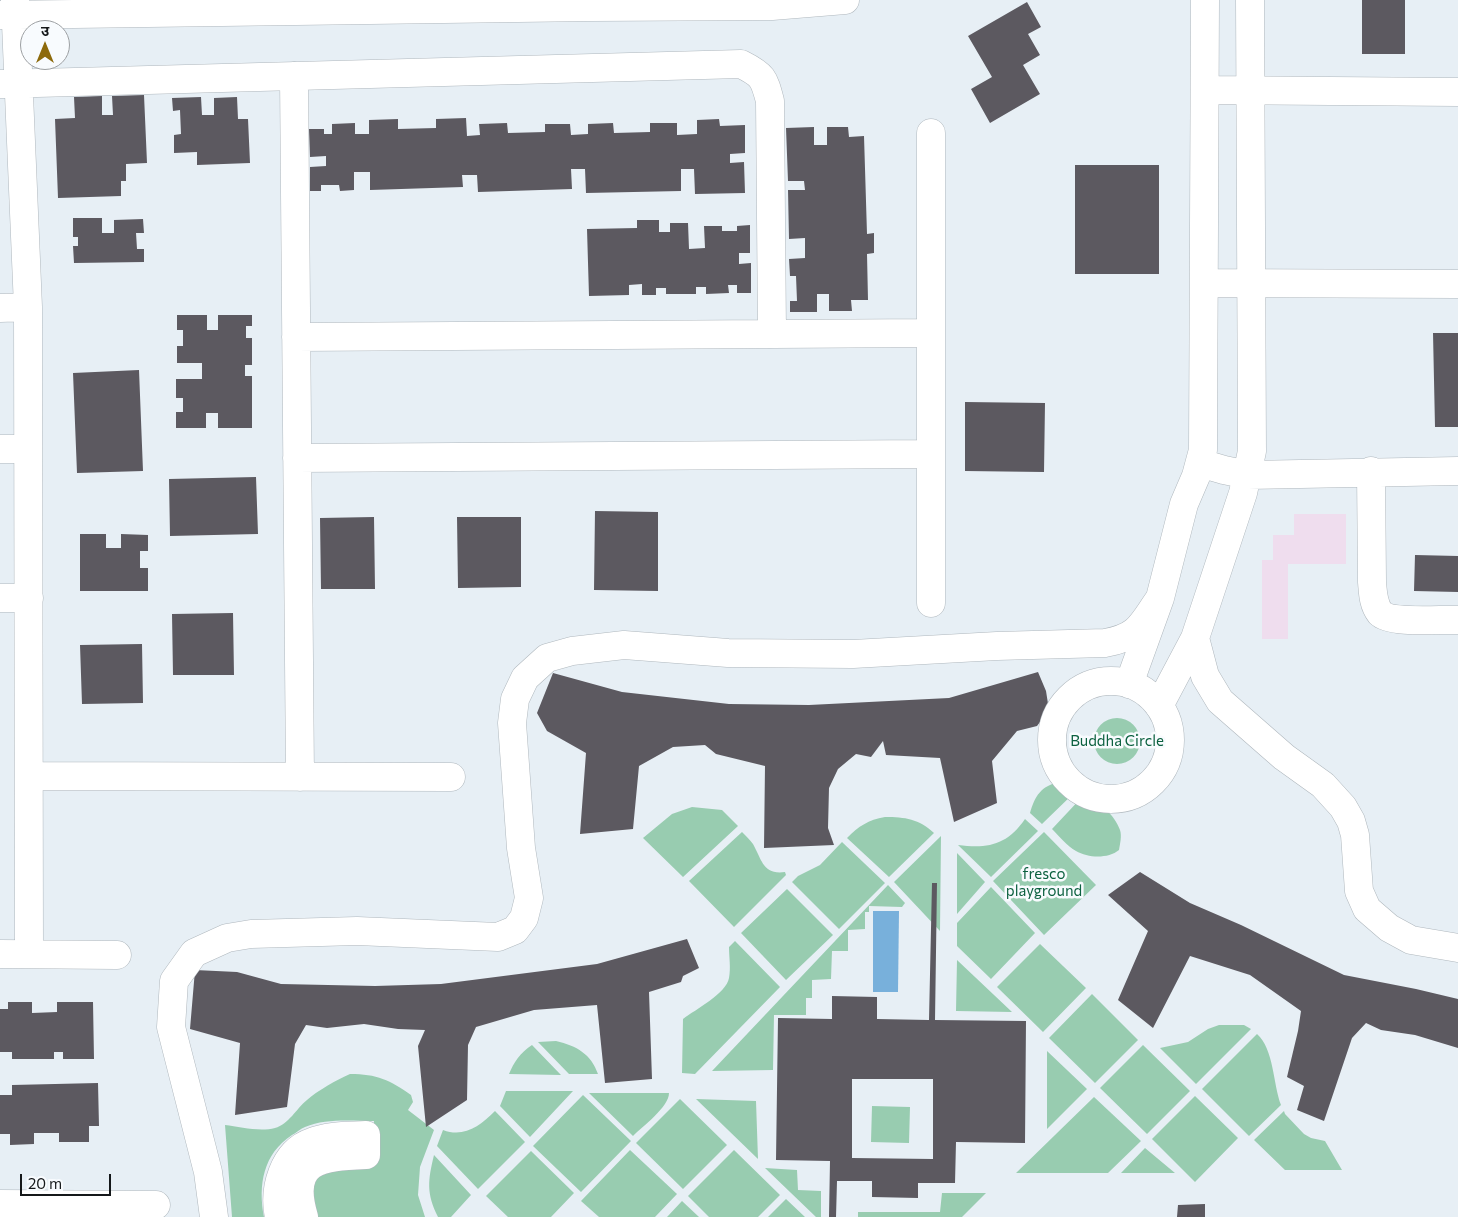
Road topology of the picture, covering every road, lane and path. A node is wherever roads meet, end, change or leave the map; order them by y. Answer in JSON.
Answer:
{"nodes":[{"id":1,"x":845,"y":0,"type":"edge"},
{"id":2,"x":1205,"y":0,"type":"edge"},
{"id":3,"x":1250,"y":0,"type":"edge"},
{"id":4,"x":592,"y":3,"type":"edge"},
{"id":5,"x":10,"y":10,"type":"edge"},
{"id":6,"x":294,"y":76,"type":"junction"},
{"id":7,"x":9,"y":84,"type":"edge"},
{"id":8,"x":1205,"y":90,"type":"junction"},
{"id":9,"x":1251,"y":90,"type":"junction"},
{"id":10,"x":1458,"y":92,"type":"edge"},
{"id":11,"x":931,"y":133,"type":"dead end"},
{"id":12,"x":1204,"y":283,"type":"junction"},
{"id":13,"x":1252,"y":284,"type":"junction"},
{"id":14,"x":1458,"y":284,"type":"edge"},
{"id":15,"x":0,"y":308,"type":"edge"},
{"id":16,"x":28,"y":308,"type":"junction"},
{"id":17,"x":931,"y":333,"type":"junction"},
{"id":18,"x":772,"y":334,"type":"junction"},
{"id":19,"x":296,"y":337,"type":"junction"},
{"id":20,"x":0,"y":449,"type":"edge"},
{"id":21,"x":28,"y":449,"type":"junction"},
{"id":22,"x":931,"y":454,"type":"junction"},
{"id":23,"x":297,"y":458,"type":"junction"},
{"id":24,"x":1200,"y":463,"type":"junction"},
{"id":25,"x":1371,"y":471,"type":"junction"},
{"id":26,"x":1458,"y":471,"type":"edge"},
{"id":27,"x":1248,"y":475,"type":"junction"},
{"id":28,"x":0,"y":598,"type":"edge"},
{"id":29,"x":29,"y":598,"type":"junction"},
{"id":30,"x":1160,"y":598,"type":"junction"},
{"id":31,"x":931,"y":603,"type":"dead end"},
{"id":32,"x":1458,"y":620,"type":"edge"},
{"id":33,"x":1195,"y":638,"type":"junction"},
{"id":34,"x":1129,"y":684,"type":"junction"},
{"id":35,"x":1159,"y":706,"type":"junction"},
{"id":36,"x":29,"y":776,"type":"junction"},
{"id":37,"x":300,"y":777,"type":"junction"},
{"id":38,"x":451,"y":777,"type":"dead end"},
{"id":39,"x":1458,"y":948,"type":"edge"},
{"id":40,"x":0,"y":954,"type":"edge"},
{"id":41,"x":29,"y":954,"type":"junction"},
{"id":42,"x":117,"y":955,"type":"dead end"},
{"id":43,"x":0,"y":1204,"type":"edge"},
{"id":44,"x":156,"y":1205,"type":"dead end"},
{"id":45,"x":214,"y":1217,"type":"edge"},
{"id":46,"x":279,"y":1217,"type":"edge"},
{"id":47,"x":304,"y":1217,"type":"edge"}],
"edges":[{"from":1,"to":4,"type":"street"},
{"from":2,"to":8,"type":"street"},
{"from":3,"to":9,"type":"street"},
{"from":4,"to":5,"type":"street"},
{"from":5,"to":7,"type":"street"},
{"from":6,"to":7,"type":"street"},
{"from":6,"to":18,"type":"street"},
{"from":6,"to":19,"type":"street"},
{"from":7,"to":16,"type":"street"},
{"from":8,"to":9,"type":"street"},
{"from":8,"to":12,"type":"street"},
{"from":9,"to":10,"type":"street"},
{"from":9,"to":13,"type":"street"},
{"from":11,"to":17,"type":"street"},
{"from":12,"to":13,"type":"street"},
{"from":12,"to":24,"type":"street"},
{"from":13,"to":14,"type":"street"},
{"from":13,"to":27,"type":"street"},
{"from":15,"to":16,"type":"street"},
{"from":16,"to":21,"type":"street"},
{"from":17,"to":18,"type":"street"},
{"from":17,"to":22,"type":"street"},
{"from":18,"to":19,"type":"street"},
{"from":19,"to":23,"type":"street"},
{"from":20,"to":21,"type":"street"},
{"from":21,"to":29,"type":"street"},
{"from":22,"to":23,"type":"street"},
{"from":22,"to":31,"type":"street"},
{"from":23,"to":37,"type":"street"},
{"from":24,"to":27,"type":"street"},
{"from":24,"to":30,"type":"street"},
{"from":25,"to":26,"type":"street"},
{"from":25,"to":27,"type":"street"},
{"from":25,"to":32,"type":"street"},
{"from":27,"to":33,"type":"street"},
{"from":28,"to":29,"type":"street"},
{"from":29,"to":36,"type":"street"},
{"from":30,"to":34,"type":"street"},
{"from":30,"to":45,"type":"street"},
{"from":33,"to":35,"type":"street"},
{"from":33,"to":39,"type":"street"},
{"from":34,"to":35,"type":"street"},
{"from":34,"to":35,"type":"street"},
{"from":36,"to":37,"type":"street"},
{"from":36,"to":41,"type":"street"},
{"from":37,"to":38,"type":"street"},
{"from":40,"to":41,"type":"street"},
{"from":41,"to":42,"type":"street"},
{"from":43,"to":44,"type":"street"},
{"from":46,"to":47,"type":"street"}]}
